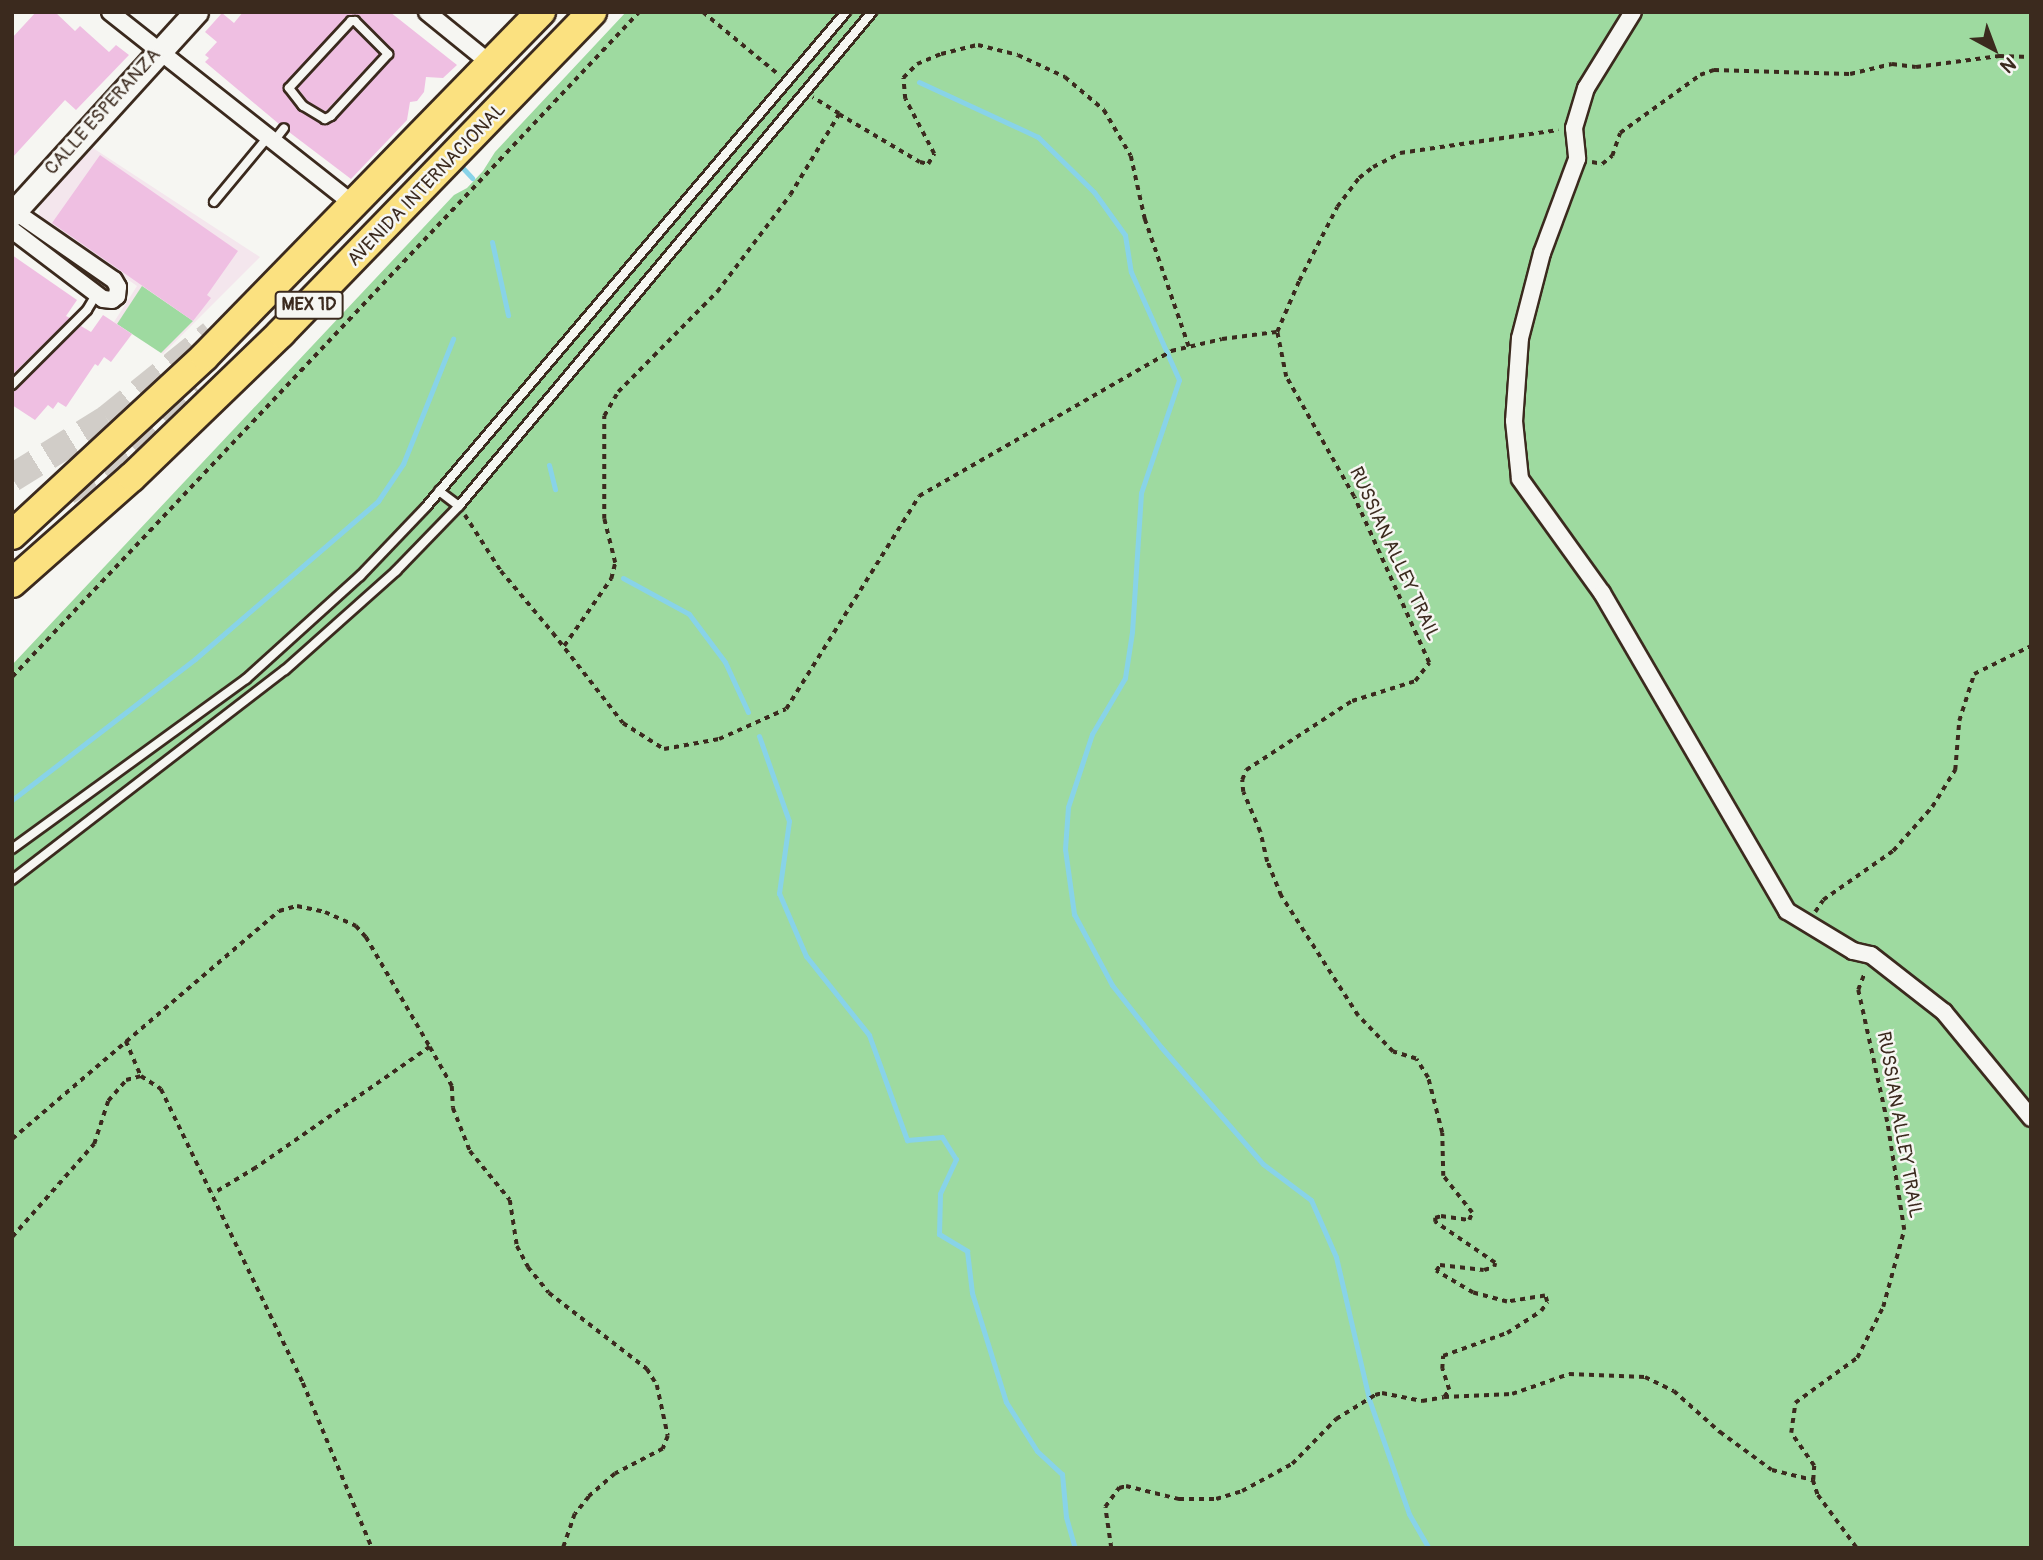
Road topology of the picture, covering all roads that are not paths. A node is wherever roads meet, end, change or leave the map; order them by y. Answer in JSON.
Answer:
{"nodes":[{"id":1,"x":110,"y":12,"type":"edge"},
{"id":2,"x":196,"y":12,"type":"edge"},
{"id":3,"x":427,"y":12,"type":"edge"},
{"id":4,"x":541,"y":12,"type":"edge"},
{"id":5,"x":592,"y":12,"type":"edge"},
{"id":6,"x":846,"y":12,"type":"edge"},
{"id":7,"x":872,"y":12,"type":"edge"},
{"id":8,"x":1633,"y":12,"type":"edge"},
{"id":9,"x":160,"y":50,"type":"junction"},
{"id":10,"x":491,"y":64,"type":"junction"},
{"id":11,"x":300,"y":109,"type":"joint"},
{"id":12,"x":284,"y":128,"type":"dead end"},
{"id":13,"x":271,"y":139,"type":"junction"},
{"id":14,"x":214,"y":202,"type":"dead end"},
{"id":15,"x":353,"y":204,"type":"junction"},
{"id":16,"x":12,"y":216,"type":"edge"},
{"id":17,"x":12,"y":230,"type":"edge"},
{"id":18,"x":96,"y":295,"type":"junction"},
{"id":19,"x":12,"y":385,"type":"edge"},
{"id":20,"x":439,"y":491,"type":"junction"},
{"id":21,"x":459,"y":506,"type":"junction"},
{"id":22,"x":12,"y":535,"type":"edge"},
{"id":23,"x":12,"y":583,"type":"edge"},
{"id":24,"x":12,"y":849,"type":"edge"},
{"id":25,"x":12,"y":880,"type":"edge"},
{"id":26,"x":2031,"y":1118,"type":"edge"}],
"edges":[{"from":1,"to":9,"type":"street"},
{"from":2,"to":9,"type":"street","name":"CALLE ESPERANZA"},
{"from":3,"to":10,"type":"street"},
{"from":4,"to":10,"type":"highway","name":"AVENIDA INTERNACIONAL","number":"MEX 1D"},
{"from":5,"to":23,"type":"highway","name":"AVENIDA INTERNACIONAL","number":"MEX 1D"},
{"from":6,"to":20,"type":"lane"},
{"from":7,"to":21,"type":"lane"},
{"from":8,"to":26,"type":"street"},
{"from":9,"to":13,"type":"street"},
{"from":9,"to":16,"type":"street","name":"CALLE ESPERANZA"},
{"from":10,"to":15,"type":"highway","name":"AVENIDA INTERNACIONAL","number":"MEX 1D"},
{"from":11,"to":11,"type":"lane"},
{"from":12,"to":13,"type":"lane"},
{"from":13,"to":14,"type":"lane"},
{"from":13,"to":15,"type":"street"},
{"from":15,"to":22,"type":"highway","name":"AVENIDA INTERNACIONAL","number":"MEX 1D"},
{"from":16,"to":18,"type":"street"},
{"from":17,"to":18,"type":"street"},
{"from":18,"to":19,"type":"lane"},
{"from":20,"to":21,"type":"lane"},
{"from":20,"to":24,"type":"lane"},
{"from":21,"to":25,"type":"lane"}]}
